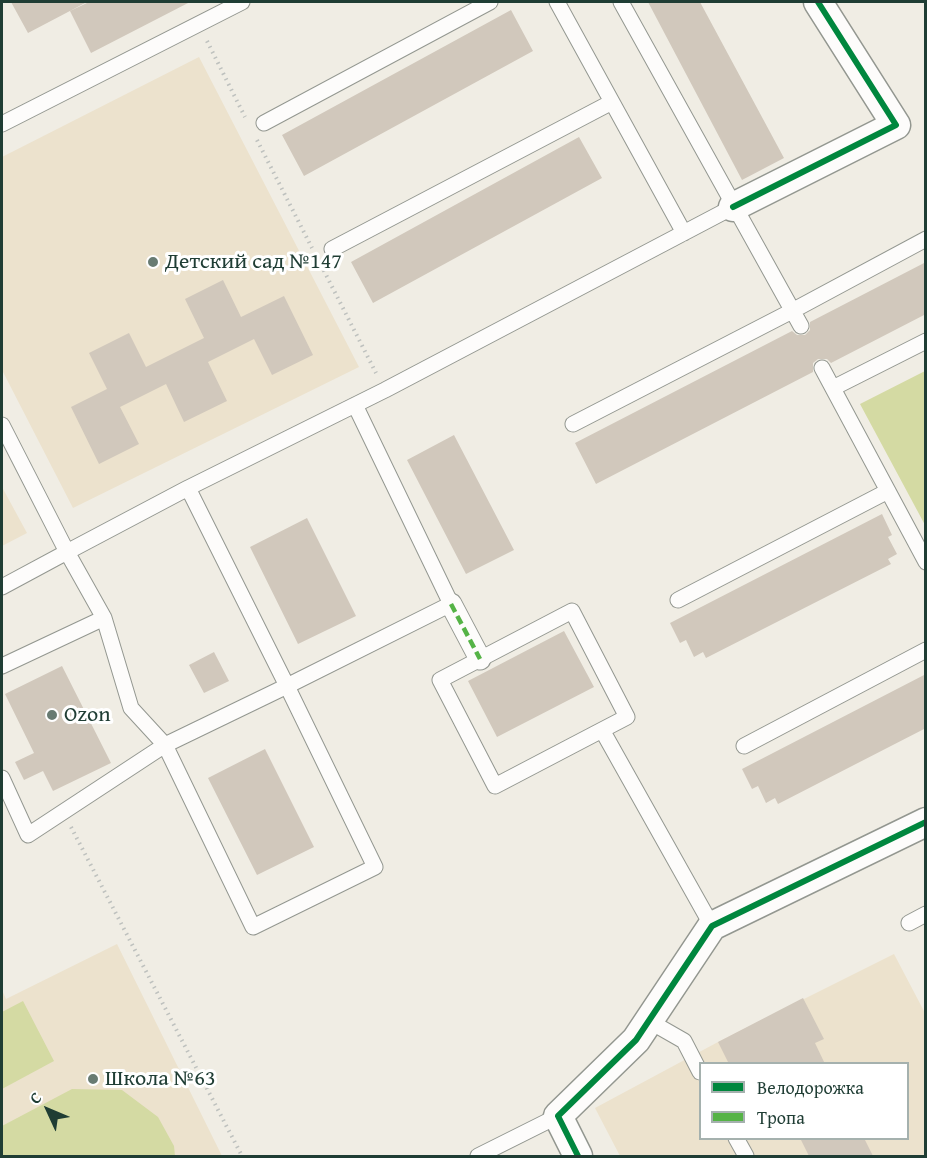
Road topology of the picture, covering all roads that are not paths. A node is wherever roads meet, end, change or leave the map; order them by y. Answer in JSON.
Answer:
{"nodes":[{"id":1,"x":242,"y":2,"type":"edge"},
{"id":2,"x":489,"y":2,"type":"edge"},
{"id":3,"x":557,"y":2,"type":"edge"},
{"id":4,"x":621,"y":2,"type":"edge"},
{"id":5,"x":818,"y":2,"type":"edge"},
{"id":6,"x":612,"y":102,"type":"junction"},
{"id":7,"x":2,"y":124,"type":"edge"},
{"id":8,"x":258,"y":126,"type":"road end"},
{"id":9,"x":734,"y":207,"type":"junction"},
{"id":10,"x":684,"y":233,"type":"junction"},
{"id":11,"x":926,"y":239,"type":"edge"},
{"id":12,"x":332,"y":249,"type":"dead end"},
{"id":13,"x":792,"y":311,"type":"junction"},
{"id":14,"x":801,"y":326,"type":"dead end"},
{"id":15,"x":926,"y":341,"type":"edge"},
{"id":16,"x":822,"y":368,"type":"dead end"},
{"id":17,"x":833,"y":388,"type":"junction"},
{"id":18,"x":355,"y":405,"type":"junction"},
{"id":19,"x":573,"y":424,"type":"dead end"},
{"id":20,"x":2,"y":425,"type":"edge"},
{"id":21,"x":188,"y":488,"type":"junction"},
{"id":22,"x":888,"y":491,"type":"junction"},
{"id":23,"x":67,"y":552,"type":"junction"},
{"id":24,"x":926,"y":562,"type":"edge"},
{"id":25,"x":2,"y":587,"type":"edge"},
{"id":26,"x":678,"y":600,"type":"dead end"},
{"id":27,"x":451,"y":604,"type":"junction"},
{"id":28,"x":104,"y":618,"type":"junction"},
{"id":29,"x":926,"y":650,"type":"edge"},
{"id":30,"x":480,"y":659,"type":"junction"},
{"id":31,"x":2,"y":666,"type":"edge"},
{"id":32,"x":287,"y":686,"type":"junction"},
{"id":33,"x":602,"y":730,"type":"junction"},
{"id":34,"x":165,"y":745,"type":"junction"},
{"id":35,"x":744,"y":746,"type":"dead end"},
{"id":36,"x":2,"y":778,"type":"edge"},
{"id":37,"x":926,"y":822,"type":"edge"},
{"id":38,"x":926,"y":914,"type":"edge"},
{"id":39,"x":909,"y":923,"type":"dead end"},
{"id":40,"x":712,"y":926,"type":"junction"},
{"id":41,"x":649,"y":1021,"type":"junction"},
{"id":42,"x":699,"y":1070,"type":"edge"},
{"id":43,"x":558,"y":1116,"type":"junction"},
{"id":44,"x":737,"y":1140,"type":"edge"},
{"id":45,"x":478,"y":1156,"type":"edge"},
{"id":46,"x":578,"y":1156,"type":"edge"},
{"id":47,"x":746,"y":1156,"type":"edge"}],
"edges":[{"from":1,"to":7,"type":"lane"},
{"from":2,"to":8,"type":"lane"},
{"from":3,"to":6,"type":"lane"},
{"from":4,"to":9,"type":"lane"},
{"from":5,"to":9,"type":"street"},
{"from":6,"to":10,"type":"lane"},
{"from":6,"to":12,"type":"lane"},
{"from":9,"to":10,"type":"lane"},
{"from":9,"to":13,"type":"lane"},
{"from":10,"to":18,"type":"lane"},
{"from":11,"to":13,"type":"lane"},
{"from":13,"to":14,"type":"lane"},
{"from":13,"to":19,"type":"lane"},
{"from":15,"to":17,"type":"lane"},
{"from":16,"to":17,"type":"lane"},
{"from":17,"to":22,"type":"lane"},
{"from":18,"to":21,"type":"lane"},
{"from":18,"to":27,"type":"lane"},
{"from":20,"to":23,"type":"lane"},
{"from":21,"to":23,"type":"lane"},
{"from":21,"to":32,"type":"lane"},
{"from":22,"to":24,"type":"lane"},
{"from":22,"to":26,"type":"lane"},
{"from":23,"to":25,"type":"lane"},
{"from":23,"to":28,"type":"lane"},
{"from":27,"to":30,"type":"street"},
{"from":27,"to":32,"type":"lane"},
{"from":28,"to":31,"type":"lane"},
{"from":28,"to":34,"type":"lane"},
{"from":29,"to":35,"type":"lane"},
{"from":30,"to":33,"type":"lane"},
{"from":30,"to":33,"type":"lane"},
{"from":32,"to":34,"type":"lane"},
{"from":32,"to":34,"type":"lane"},
{"from":33,"to":40,"type":"lane"},
{"from":34,"to":36,"type":"lane"},
{"from":37,"to":40,"type":"street"},
{"from":38,"to":39,"type":"lane"},
{"from":40,"to":41,"type":"street"},
{"from":41,"to":42,"type":"lane"},
{"from":41,"to":43,"type":"street"},
{"from":43,"to":45,"type":"lane"},
{"from":43,"to":46,"type":"street"},
{"from":44,"to":47,"type":"lane"}]}
